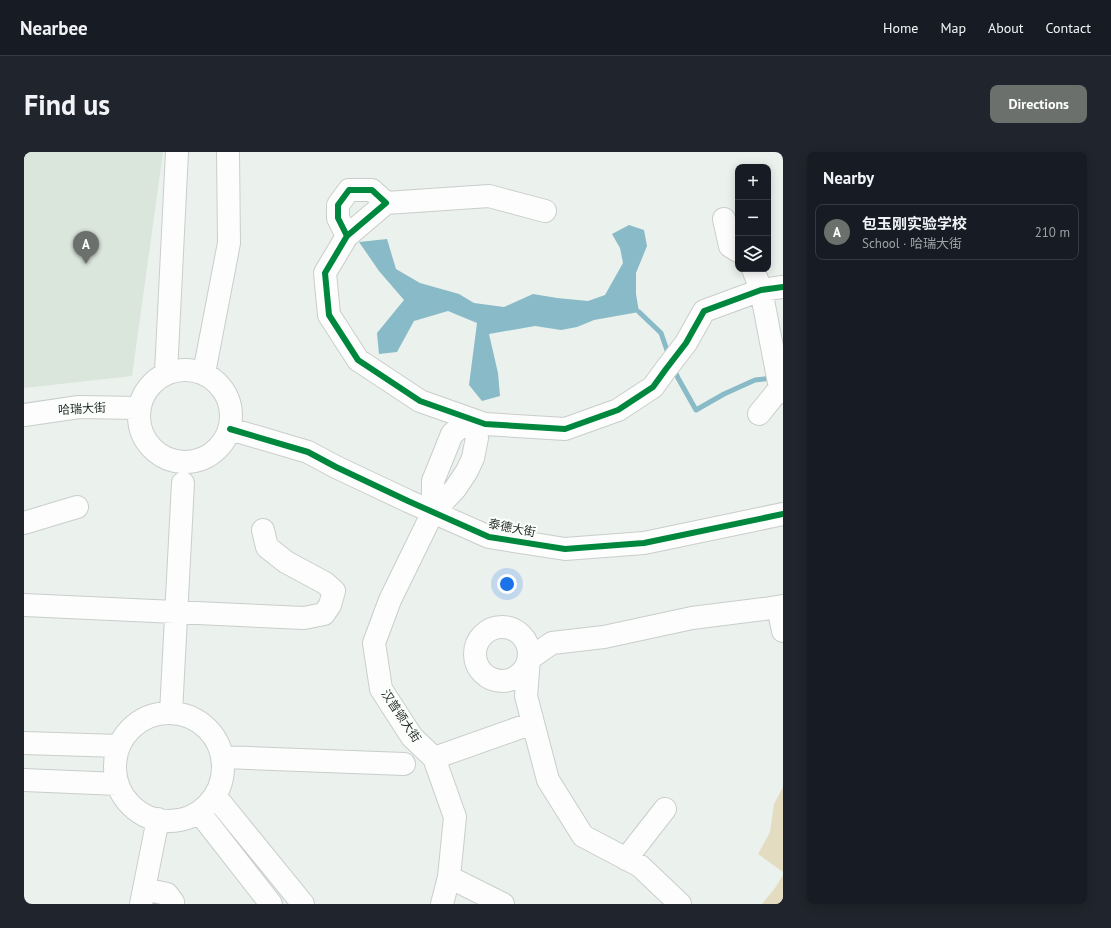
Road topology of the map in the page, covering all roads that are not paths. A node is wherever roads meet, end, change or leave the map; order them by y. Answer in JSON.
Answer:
{"nodes":[{"id":1,"x":177,"y":152,"type":"edge"},
{"id":2,"x":228,"y":152,"type":"edge"},
{"id":3,"x":386,"y":204,"type":"junction"},
{"id":4,"x":545,"y":211,"type":"dead end"},
{"id":5,"x":724,"y":219,"type":"dead end"},
{"id":6,"x":347,"y":236,"type":"junction"},
{"id":7,"x":735,"y":250,"type":"edge"},
{"id":8,"x":754,"y":272,"type":"edge"},
{"id":9,"x":783,"y":287,"type":"edge"},
{"id":10,"x":761,"y":290,"type":"junction"},
{"id":11,"x":166,"y":373,"type":"junction"},
{"id":12,"x":204,"y":373,"type":"junction"},
{"id":13,"x":781,"y":390,"type":"edge"},
{"id":14,"x":139,"y":408,"type":"junction"},
{"id":15,"x":759,"y":414,"type":"dead end"},
{"id":16,"x":24,"y":415,"type":"edge"},
{"id":17,"x":470,"y":419,"type":"junction"},
{"id":18,"x":230,"y":429,"type":"junction"},
{"id":19,"x":183,"y":483,"type":"dead end"},
{"id":20,"x":77,"y":507,"type":"dead end"},
{"id":21,"x":433,"y":512,"type":"junction"},
{"id":22,"x":783,"y":514,"type":"edge"},
{"id":23,"x":24,"y":523,"type":"edge"},
{"id":24,"x":263,"y":530,"type":"dead end"},
{"id":25,"x":24,"y":605,"type":"edge"},
{"id":26,"x":780,"y":606,"type":"edge"},
{"id":27,"x":175,"y":612,"type":"junction"},
{"id":28,"x":783,"y":631,"type":"edge"},
{"id":29,"x":171,"y":713,"type":"junction"},
{"id":30,"x":533,"y":723,"type":"junction"},
{"id":31,"x":24,"y":743,"type":"edge"},
{"id":32,"x":119,"y":746,"type":"junction"},
{"id":33,"x":223,"y":757,"type":"junction"},
{"id":34,"x":434,"y":758,"type":"junction"},
{"id":35,"x":404,"y":764,"type":"dead end"},
{"id":36,"x":24,"y":780,"type":"edge"},
{"id":37,"x":118,"y":784,"type":"junction"},
{"id":38,"x":215,"y":796,"type":"junction"},
{"id":39,"x":665,"y":808,"type":"dead end"},
{"id":40,"x":199,"y":812,"type":"junction"},
{"id":41,"x":158,"y":819,"type":"junction"},
{"id":42,"x":626,"y":859,"type":"junction"},
{"id":43,"x":449,"y":877,"type":"junction"},
{"id":44,"x":142,"y":897,"type":"edge"},
{"id":45,"x":172,"y":904,"type":"edge"},
{"id":46,"x":271,"y":904,"type":"edge"},
{"id":47,"x":303,"y":904,"type":"edge"},
{"id":48,"x":442,"y":904,"type":"edge"},
{"id":49,"x":503,"y":904,"type":"edge"},
{"id":50,"x":680,"y":904,"type":"edge"}],
"edges":[{"from":1,"to":11,"type":"street"},
{"from":2,"to":12,"type":"street"},
{"from":3,"to":4,"type":"street"},
{"from":3,"to":6,"type":"street"},
{"from":3,"to":6,"type":"street"},
{"from":5,"to":7,"type":"street"},
{"from":6,"to":17,"type":"street"},
{"from":8,"to":10,"type":"street"},
{"from":9,"to":10,"type":"street"},
{"from":10,"to":13,"type":"street"},
{"from":10,"to":17,"type":"street"},
{"from":11,"to":12,"type":"street"},
{"from":11,"to":14,"type":"street"},
{"from":12,"to":18,"type":"street"},
{"from":13,"to":15,"type":"street"},
{"from":14,"to":16,"type":"street","name":"哈瑞大街"},
{"from":14,"to":18,"type":"street"},
{"from":17,"to":21,"type":"street"},
{"from":17,"to":21,"type":"street"},
{"from":18,"to":21,"type":"street","name":"泰德大街"},
{"from":19,"to":27,"type":"street"},
{"from":20,"to":23,"type":"street"},
{"from":21,"to":22,"type":"street","name":"泰德大街"},
{"from":21,"to":34,"type":"street","name":"汉普顿大街"},
{"from":24,"to":27,"type":"street"},
{"from":25,"to":27,"type":"street"},
{"from":26,"to":28,"type":"street"},
{"from":26,"to":30,"type":"street"},
{"from":27,"to":29,"type":"street"},
{"from":29,"to":32,"type":"street"},
{"from":29,"to":33,"type":"street"},
{"from":30,"to":34,"type":"street"},
{"from":30,"to":42,"type":"street"},
{"from":31,"to":32,"type":"street"},
{"from":32,"to":37,"type":"street"},
{"from":33,"to":35,"type":"street"},
{"from":33,"to":38,"type":"street"},
{"from":34,"to":43,"type":"street","name":"汉普顿大街"},
{"from":36,"to":37,"type":"street"},
{"from":37,"to":41,"type":"street"},
{"from":38,"to":40,"type":"street"},
{"from":38,"to":47,"type":"street"},
{"from":39,"to":42,"type":"street"},
{"from":40,"to":41,"type":"street"},
{"from":40,"to":46,"type":"street"},
{"from":41,"to":44,"type":"street"},
{"from":42,"to":50,"type":"street"},
{"from":43,"to":48,"type":"street","name":"汉普顿大街"},
{"from":43,"to":49,"type":"street"},
{"from":44,"to":45,"type":"street"}]}
